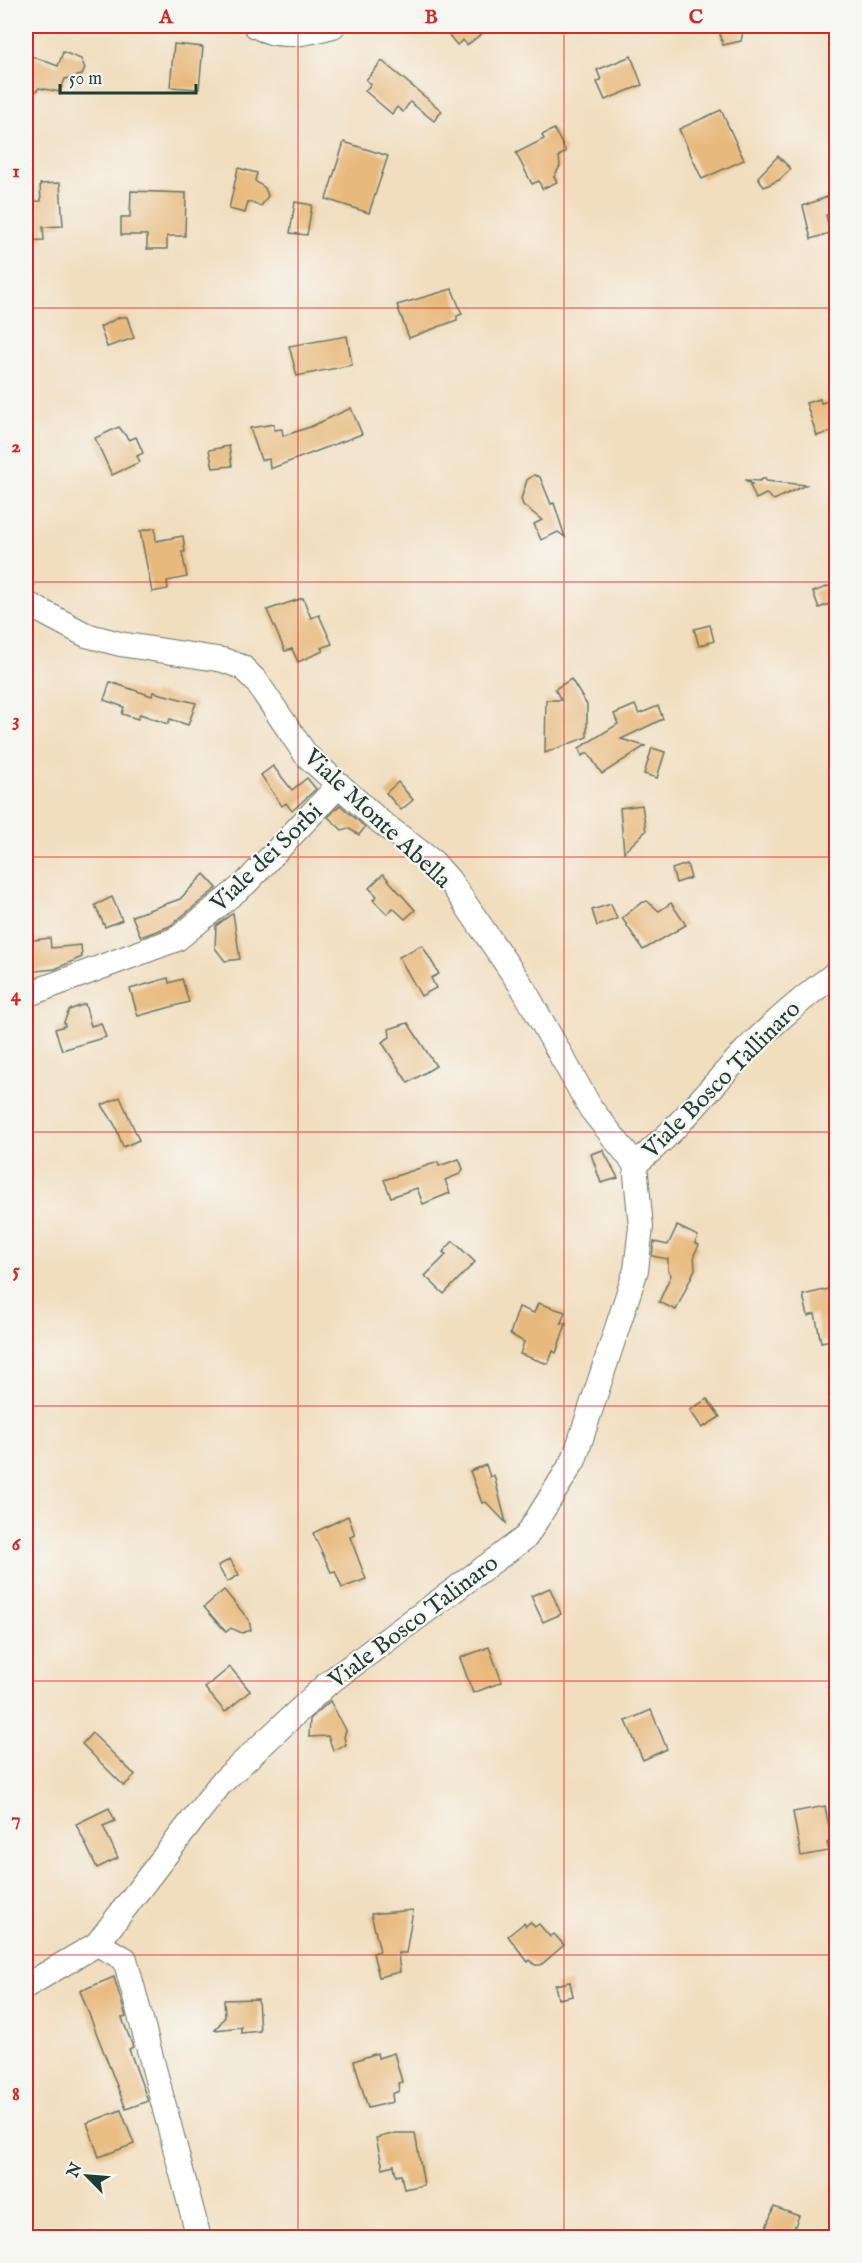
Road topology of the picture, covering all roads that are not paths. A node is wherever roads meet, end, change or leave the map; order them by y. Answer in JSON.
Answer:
{"nodes":[{"id":1,"x":256,"y":26,"type":"edge"},
{"id":2,"x":333,"y":26,"type":"edge"},
{"id":3,"x":26,"y":603,"type":"edge"},
{"id":4,"x":339,"y":785,"type":"junction"},
{"id":5,"x":837,"y":973,"type":"edge"},
{"id":6,"x":26,"y":995,"type":"edge"},
{"id":7,"x":635,"y":1164,"type":"junction"},
{"id":8,"x":97,"y":1944,"type":"junction"},
{"id":9,"x":26,"y":1986,"type":"edge"},
{"id":10,"x":199,"y":2238,"type":"edge"}],
"edges":[{"from":1,"to":2,"type":"street"},
{"from":3,"to":4,"type":"street","name":"Viale Monte Abella"},
{"from":4,"to":6,"type":"street","name":"Viale dei Sorbi"},
{"from":4,"to":7,"type":"street","name":"Viale Monte Abella"},
{"from":5,"to":7,"type":"street","name":"Viale Bosco Tallinaro"},
{"from":7,"to":8,"type":"street","name":"Viale Bosco Talinaro"},
{"from":8,"to":9,"type":"street","name":"Viale Bosco Talinaro"},
{"from":8,"to":10,"type":"street"}]}
